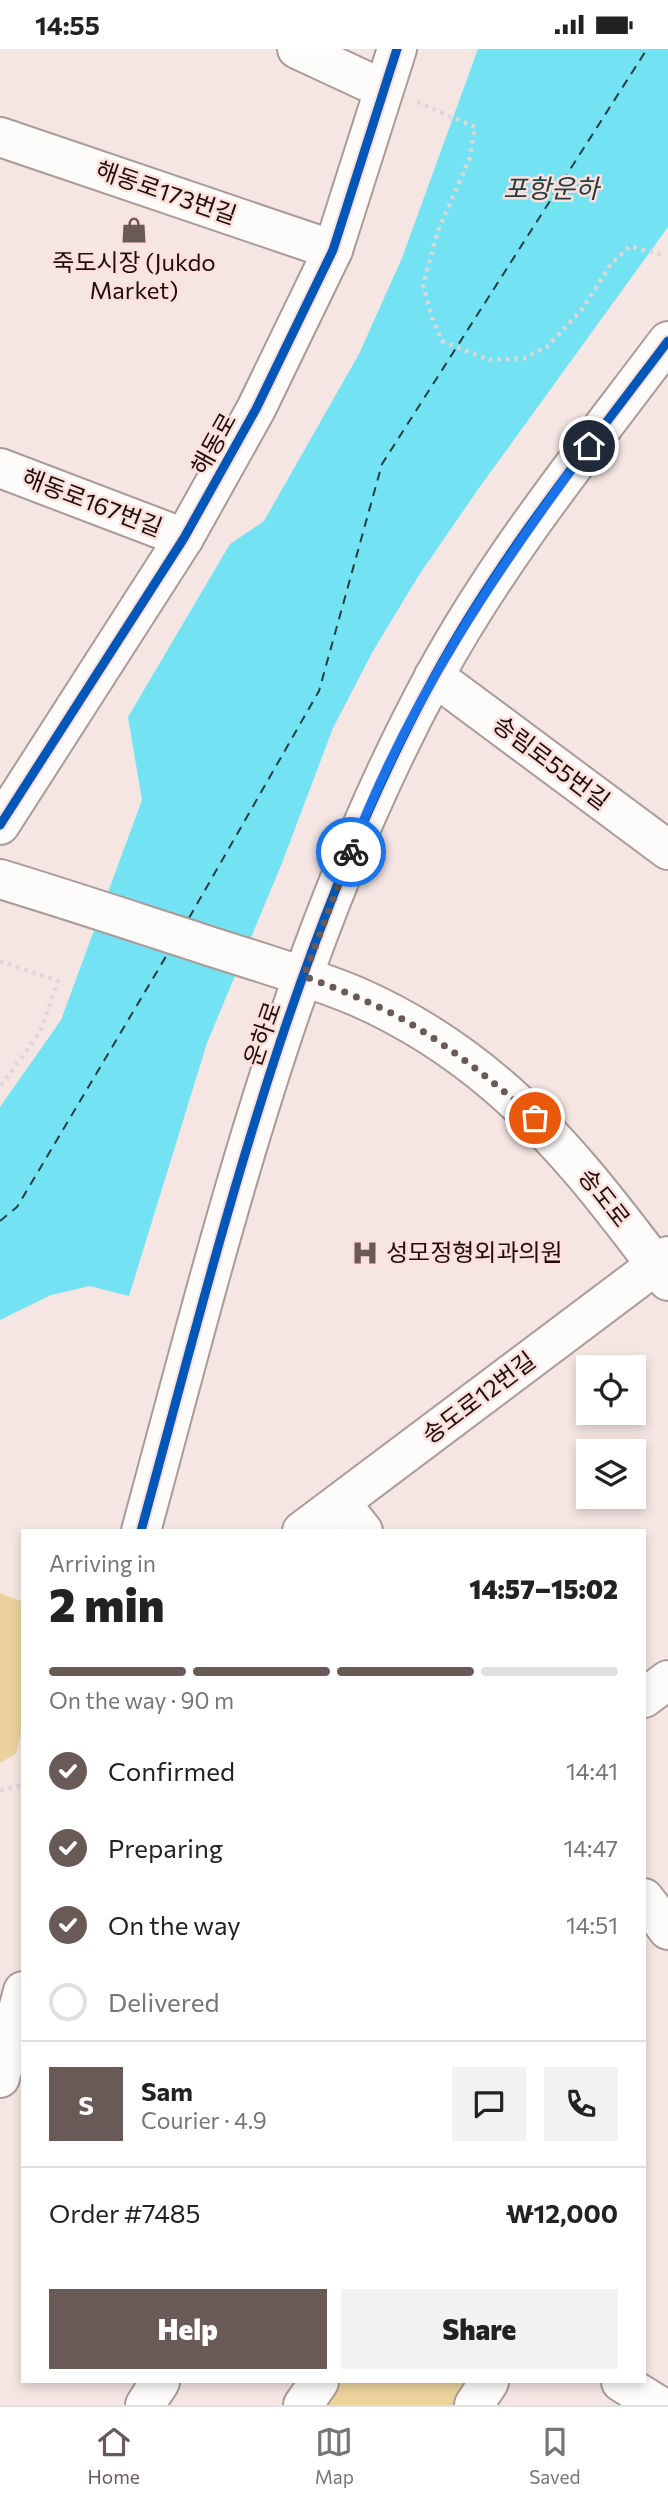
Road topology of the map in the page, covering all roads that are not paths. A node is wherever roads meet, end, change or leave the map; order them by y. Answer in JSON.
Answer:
{"nodes":[{"id":1,"x":297,"y":49,"type":"edge"},
{"id":2,"x":397,"y":49,"type":"edge"},
{"id":3,"x":383,"y":89,"type":"junction"},
{"id":4,"x":0,"y":137,"type":"edge"},
{"id":5,"x":333,"y":250,"type":"junction"},
{"id":6,"x":668,"y":341,"type":"edge"},
{"id":7,"x":0,"y":468,"type":"edge"},
{"id":8,"x":184,"y":538,"type":"junction"},
{"id":9,"x":434,"y":676,"type":"junction"},
{"id":10,"x":0,"y":825,"type":"edge"},
{"id":11,"x":668,"y":850,"type":"edge"},
{"id":12,"x":15,"y":883,"type":"edge"},
{"id":13,"x":304,"y":976,"type":"junction"},
{"id":14,"x":664,"y":1267,"type":"edge"},
{"id":15,"x":352,"y":1517,"type":"edge"},
{"id":16,"x":142,"y":1529,"type":"edge"},
{"id":17,"x":309,"y":1529,"type":"edge"},
{"id":18,"x":668,"y":1680,"type":"edge"},
{"id":19,"x":646,"y":1696,"type":"edge"},
{"id":20,"x":646,"y":1901,"type":"edge"},
{"id":21,"x":668,"y":1930,"type":"edge"},
{"id":22,"x":21,"y":2005,"type":"edge"},
{"id":23,"x":0,"y":2078,"type":"edge"},
{"id":24,"x":159,"y":2383,"type":"edge"},
{"id":25,"x":318,"y":2383,"type":"edge"},
{"id":26,"x":488,"y":2383,"type":"edge"},
{"id":27,"x":623,"y":2383,"type":"edge"},
{"id":28,"x":145,"y":2405,"type":"edge"},
{"id":29,"x":303,"y":2405,"type":"edge"},
{"id":30,"x":474,"y":2405,"type":"edge"},
{"id":31,"x":657,"y":2405,"type":"edge"}],
"edges":[{"from":1,"to":3,"type":"street"},
{"from":2,"to":3,"type":"street","name":"해동로"},
{"from":3,"to":5,"type":"street","name":"해동로"},
{"from":4,"to":5,"type":"street","name":"해동로173번길"},
{"from":5,"to":8,"type":"street","name":"해동로"},
{"from":6,"to":9,"type":"street","name":"운하로"},
{"from":7,"to":8,"type":"street","name":"해동로167번길"},
{"from":8,"to":10,"type":"street","name":"해동로"},
{"from":9,"to":11,"type":"street","name":"송림로55번길"},
{"from":9,"to":13,"type":"street","name":"운하로"},
{"from":12,"to":13,"type":"street","name":"송도로"},
{"from":13,"to":14,"type":"street","name":"송도로"},
{"from":13,"to":16,"type":"street","name":"운하로"},
{"from":14,"to":15,"type":"street","name":"송도로12번길"},
{"from":15,"to":17,"type":"street","name":"송도로12번길"},
{"from":18,"to":19,"type":"street"},
{"from":20,"to":21,"type":"street"},
{"from":22,"to":23,"type":"street"},
{"from":24,"to":28,"type":"street"},
{"from":25,"to":29,"type":"street"},
{"from":26,"to":30,"type":"street"},
{"from":27,"to":31,"type":"street"}]}
